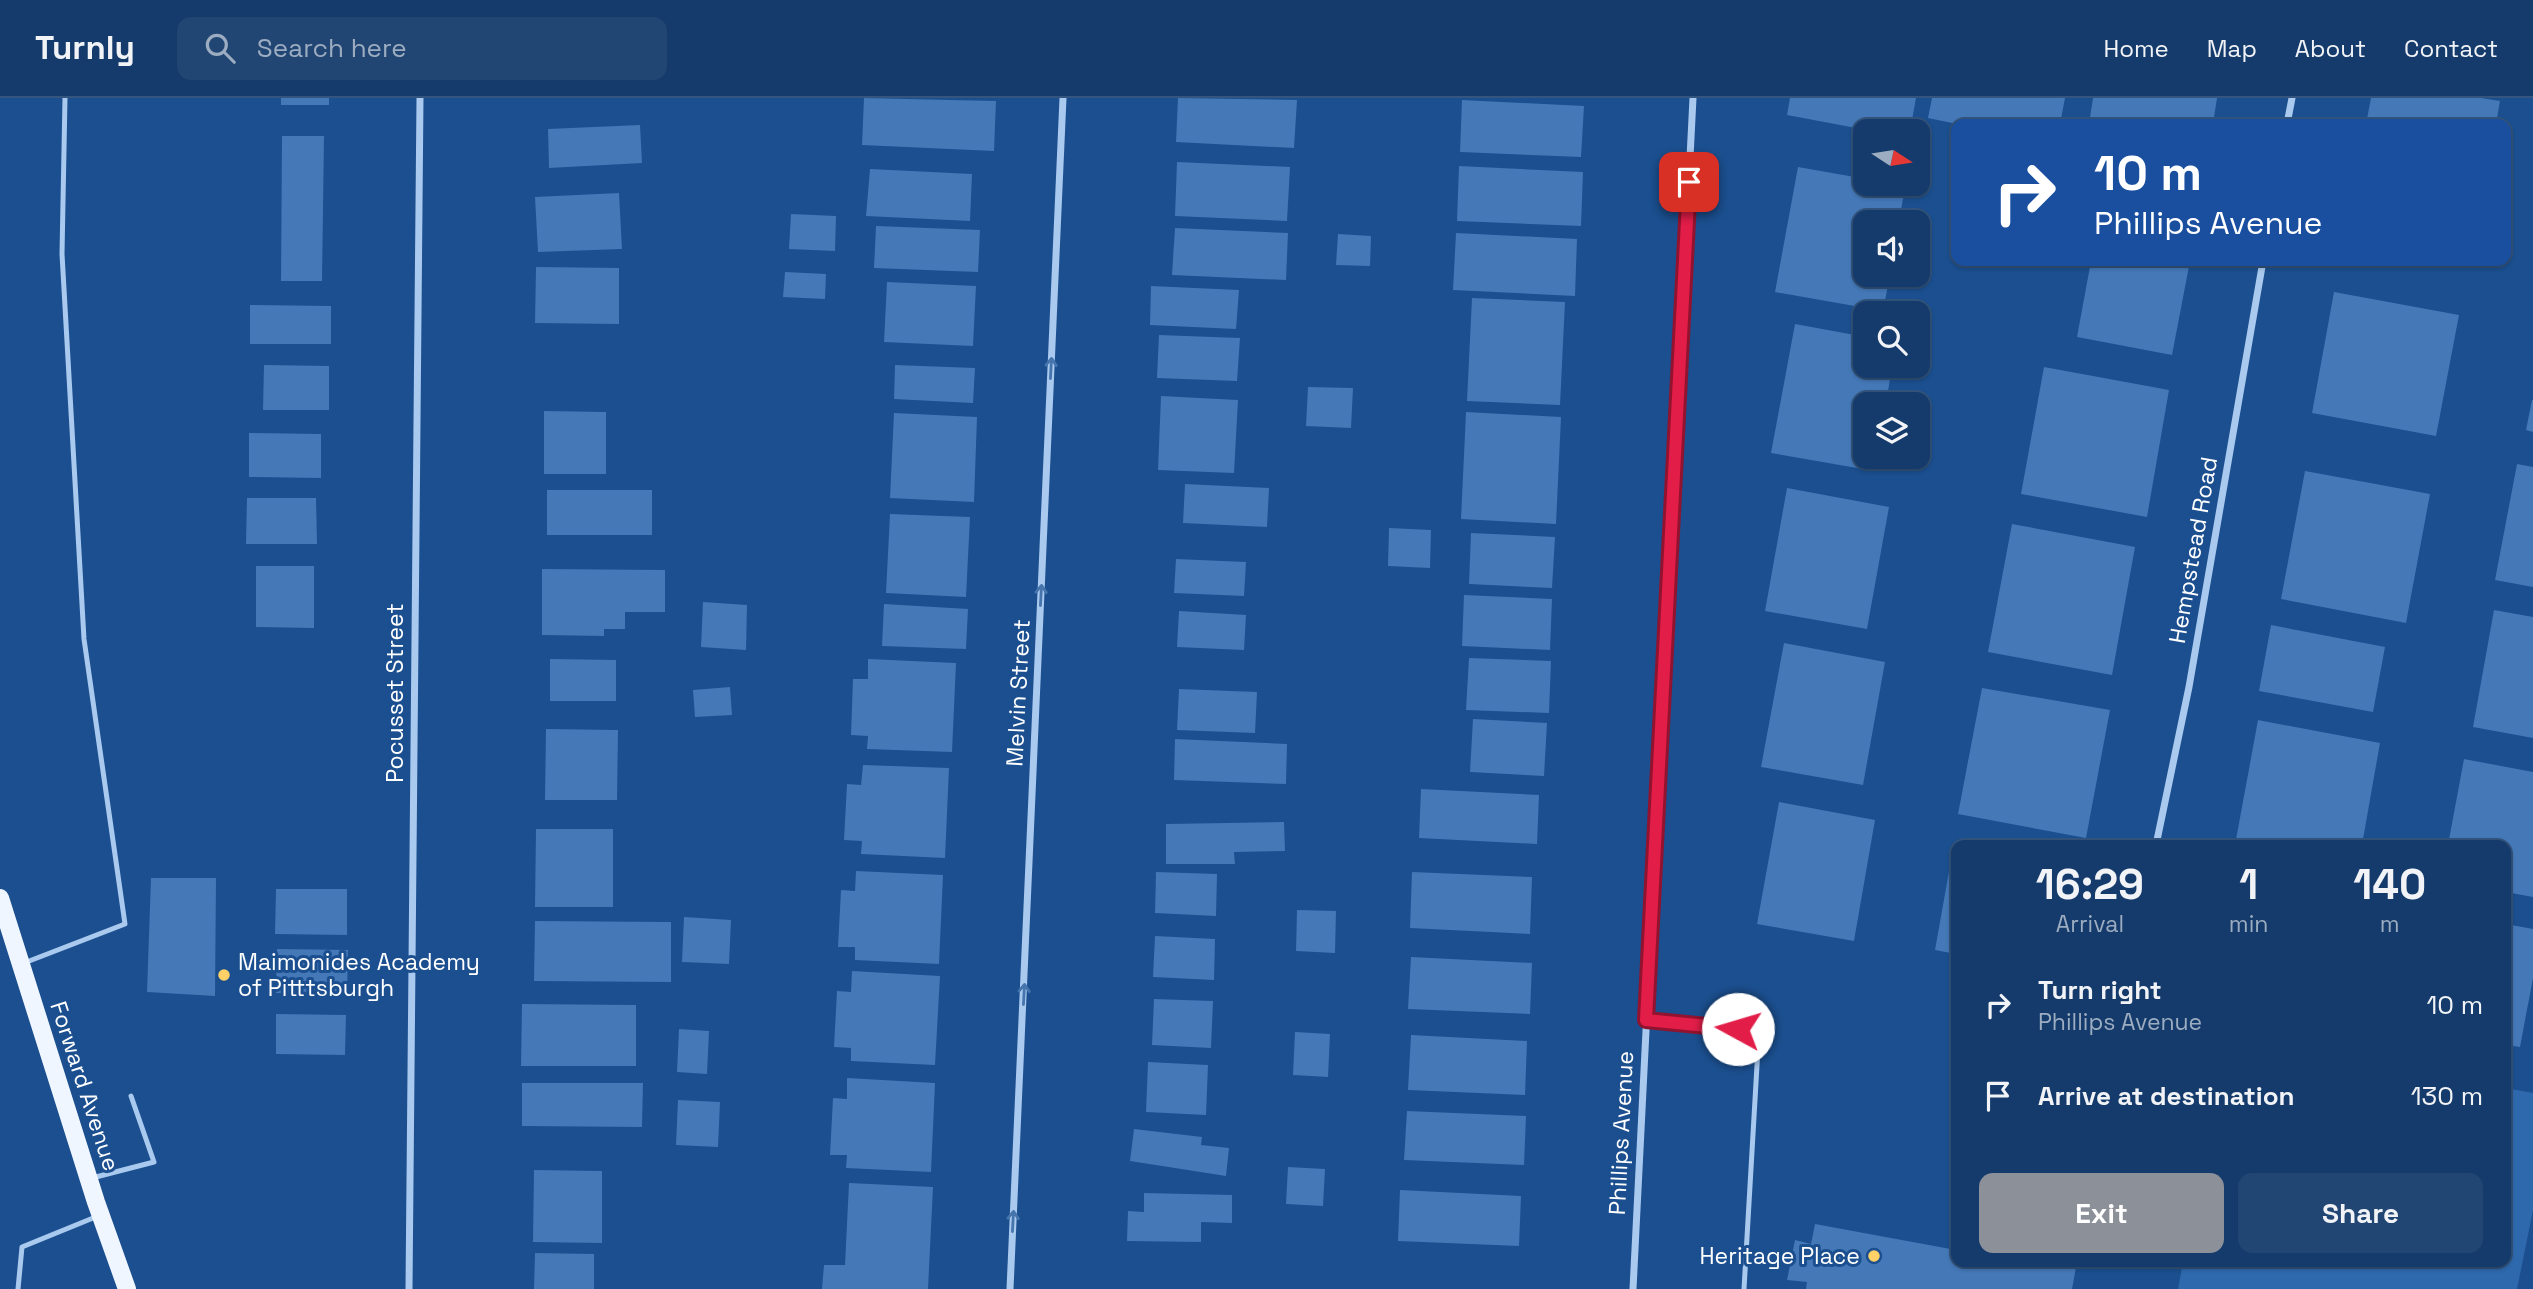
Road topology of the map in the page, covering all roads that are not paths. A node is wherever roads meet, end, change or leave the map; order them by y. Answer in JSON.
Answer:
{"nodes":[{"id":1,"x":65,"y":98,"type":"edge"},
{"id":2,"x":419,"y":98,"type":"edge"},
{"id":3,"x":1063,"y":98,"type":"edge"},
{"id":4,"x":1693,"y":98,"type":"edge"},
{"id":5,"x":2292,"y":98,"type":"edge"},
{"id":6,"x":2288,"y":119,"type":"edge"},
{"id":7,"x":2262,"y":266,"type":"edge"},
{"id":8,"x":2157,"y":840,"type":"edge"},
{"id":9,"x":0,"y":898,"type":"edge"},
{"id":10,"x":21,"y":964,"type":"junction"},
{"id":11,"x":1646,"y":1020,"type":"junction"},
{"id":12,"x":131,"y":1096,"type":"dead end"},
{"id":13,"x":89,"y":1179,"type":"junction"},
{"id":14,"x":101,"y":1215,"type":"junction"},
{"id":15,"x":18,"y":1289,"type":"edge"},
{"id":16,"x":127,"y":1289,"type":"edge"},
{"id":17,"x":409,"y":1289,"type":"edge"},
{"id":18,"x":1010,"y":1289,"type":"edge"},
{"id":19,"x":1633,"y":1289,"type":"edge"},
{"id":20,"x":1744,"y":1289,"type":"edge"}],
"edges":[{"from":1,"to":10,"type":"lane"},
{"from":2,"to":17,"type":"street","name":"Pocusset Street"},
{"from":18,"to":3,"type":"street","name":"Melvin Street","one_way":true},
{"from":4,"to":11,"type":"street","name":"Phillips Avenue"},
{"from":5,"to":6,"type":"street"},
{"from":7,"to":8,"type":"street","name":"Hempstead Road"},
{"from":9,"to":10,"type":"main road","name":"Forward Avenue"},
{"from":10,"to":13,"type":"main road","name":"Forward Avenue"},
{"from":11,"to":19,"type":"street","name":"Phillips Avenue"},
{"from":11,"to":20,"type":"lane"},
{"from":12,"to":13,"type":"lane"},
{"from":13,"to":14,"type":"main road","name":"Forward Avenue"},
{"from":14,"to":15,"type":"lane"},
{"from":14,"to":16,"type":"main road","name":"Forward Avenue"}]}
